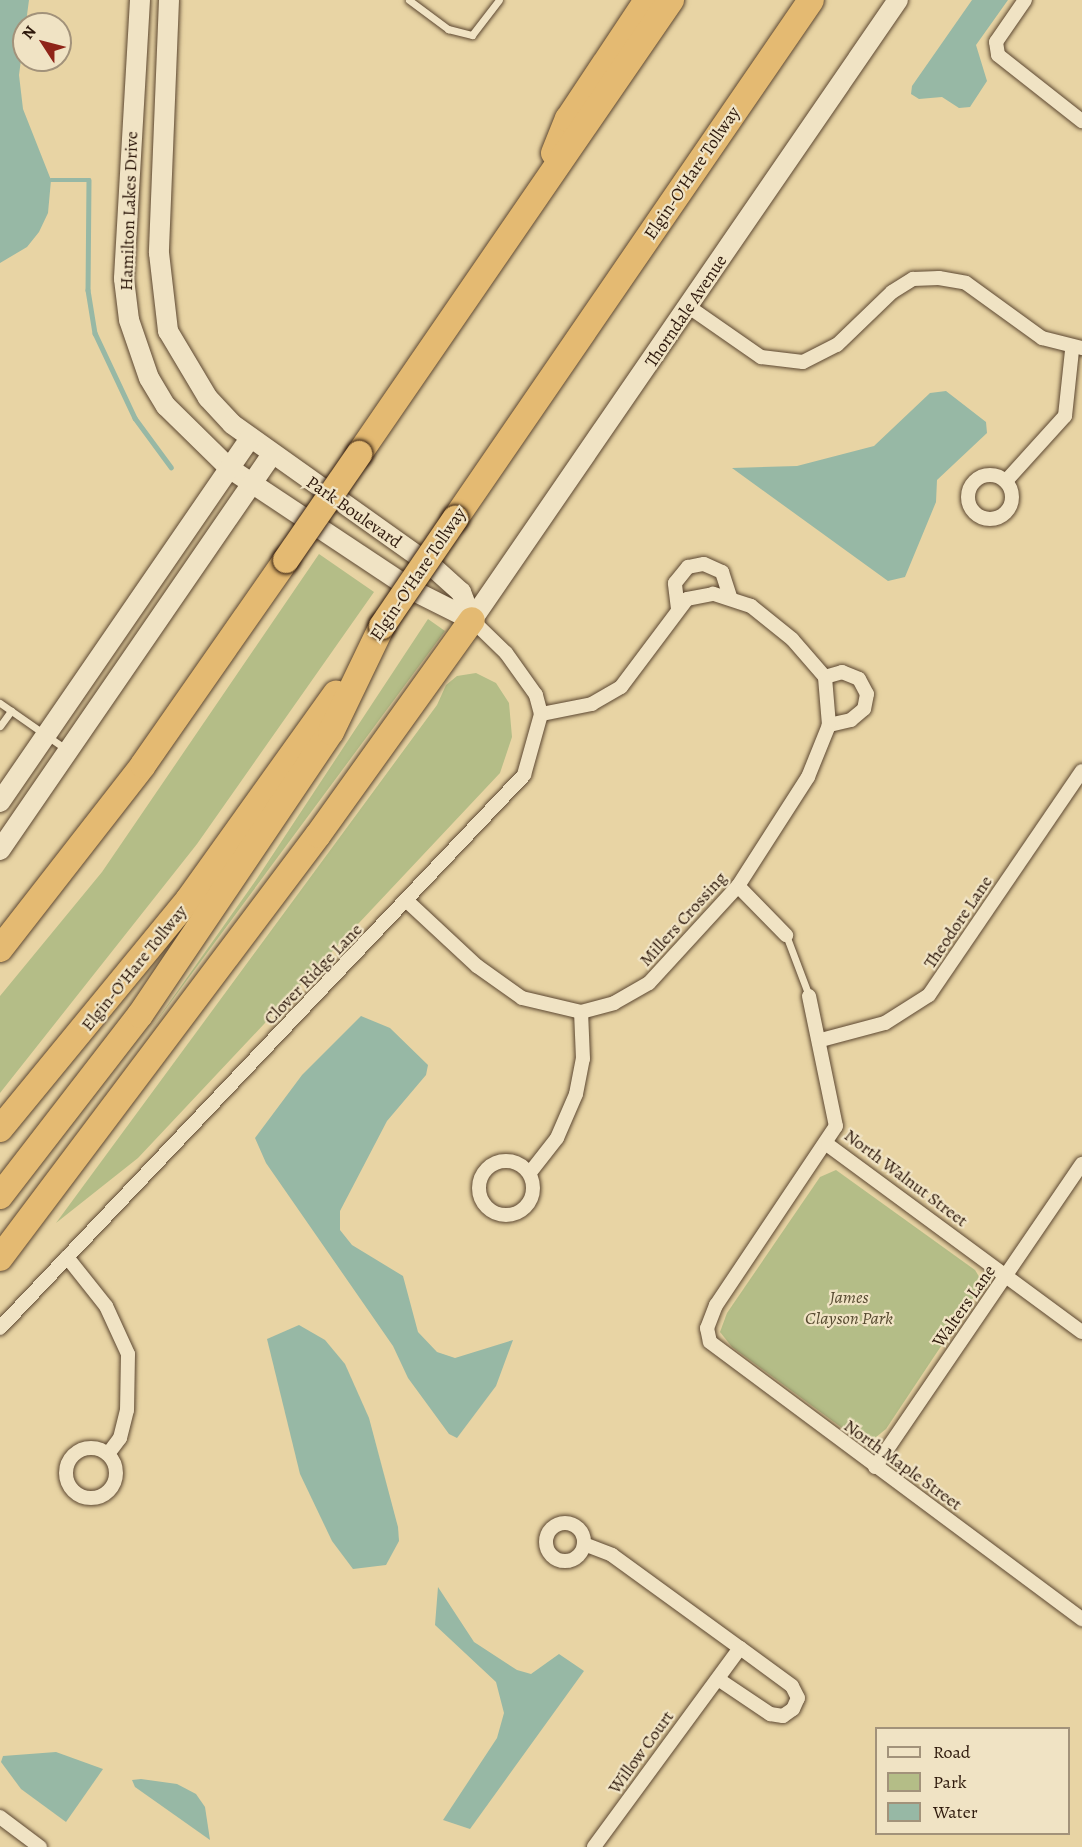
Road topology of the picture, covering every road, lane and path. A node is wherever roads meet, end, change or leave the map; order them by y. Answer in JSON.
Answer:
{"nodes":[{"id":1,"x":140,"y":0,"type":"edge"},
{"id":2,"x":169,"y":0,"type":"edge"},
{"id":3,"x":409,"y":0,"type":"edge"},
{"id":4,"x":500,"y":0,"type":"edge"},
{"id":5,"x":647,"y":0,"type":"edge"},
{"id":6,"x":671,"y":0,"type":"edge"},
{"id":7,"x":811,"y":0,"type":"edge"},
{"id":8,"x":898,"y":0,"type":"edge"},
{"id":9,"x":1025,"y":0,"type":"edge"},
{"id":10,"x":1082,"y":121,"type":"edge"},
{"id":11,"x":535,"y":199,"type":"junction"},
{"id":12,"x":689,"y":308,"type":"junction"},
{"id":13,"x":1077,"y":349,"type":"edge"},
{"id":14,"x":250,"y":438,"type":"junction"},
{"id":15,"x":271,"y":455,"type":"junction"},
{"id":16,"x":229,"y":468,"type":"junction"},
{"id":17,"x":1006,"y":482,"type":"dead end"},
{"id":18,"x":252,"y":483,"type":"junction"},
{"id":19,"x":730,"y":596,"type":"junction"},
{"id":20,"x":678,"y":609,"type":"junction"},
{"id":21,"x":472,"y":620,"type":"junction"},
{"id":22,"x":382,"y":626,"type":"junction"},
{"id":23,"x":825,"y":677,"type":"junction"},
{"id":24,"x":0,"y":703,"type":"edge"},
{"id":25,"x":11,"y":711,"type":"junction"},
{"id":26,"x":541,"y":714,"type":"junction"},
{"id":27,"x":829,"y":725,"type":"junction"},
{"id":28,"x":0,"y":726,"type":"edge"},
{"id":29,"x":46,"y":735,"type":"junction"},
{"id":30,"x":68,"y":751,"type":"junction"},
{"id":31,"x":1082,"y":771,"type":"edge"},
{"id":32,"x":0,"y":802,"type":"edge"},
{"id":33,"x":0,"y":849,"type":"edge"},
{"id":34,"x":738,"y":886,"type":"junction"},
{"id":35,"x":407,"y":902,"type":"junction"},
{"id":36,"x":786,"y":935,"type":"joint"},
{"id":37,"x":0,"y":949,"type":"edge"},
{"id":38,"x":809,"y":996,"type":"joint"},
{"id":39,"x":581,"y":1012,"type":"junction"},
{"id":40,"x":821,"y":1041,"type":"junction"},
{"id":41,"x":0,"y":1129,"type":"edge"},
{"id":42,"x":828,"y":1145,"type":"junction"},
{"id":43,"x":1082,"y":1164,"type":"edge"},
{"id":44,"x":532,"y":1170,"type":"junction"},
{"id":45,"x":0,"y":1196,"type":"edge"},
{"id":46,"x":3,"y":1256,"type":"edge"},
{"id":47,"x":67,"y":1257,"type":"junction"},
{"id":48,"x":1006,"y":1277,"type":"junction"},
{"id":49,"x":0,"y":1328,"type":"edge"},
{"id":50,"x":1082,"y":1332,"type":"edge"},
{"id":51,"x":108,"y":1454,"type":"dead end"},
{"id":52,"x":875,"y":1467,"type":"junction"},
{"id":53,"x":584,"y":1544,"type":"dead end"},
{"id":54,"x":1082,"y":1619,"type":"edge"},
{"id":55,"x":740,"y":1648,"type":"junction"},
{"id":56,"x":718,"y":1679,"type":"junction"},
{"id":57,"x":0,"y":1817,"type":"edge"},
{"id":58,"x":40,"y":1847,"type":"edge"},
{"id":59,"x":594,"y":1847,"type":"edge"}],
"edges":[{"from":1,"to":16,"type":"street","name":"Hamilton Lakes Drive"},
{"from":2,"to":14,"type":"street","name":"Hamilton Lakes Drive"},
{"from":3,"to":4,"type":"lane"},
{"from":5,"to":11,"type":"highway"},
{"from":6,"to":11,"type":"highway"},
{"from":7,"to":22,"type":"highway","name":"Elgin-O'Hare Tollway","bridge":true},
{"from":8,"to":12,"type":"street","name":"Thorndale Avenue"},
{"from":9,"to":10,"type":"street"},
{"from":11,"to":37,"type":"highway","bridge":true},
{"from":12,"to":13,"type":"street"},
{"from":12,"to":21,"type":"street","name":"Thorndale Avenue"},
{"from":13,"to":17,"type":"street"},
{"from":14,"to":15,"type":"street","name":"Hamilton Lakes Drive"},
{"from":14,"to":16,"type":"street"},
{"from":15,"to":18,"type":"street"},
{"from":15,"to":21,"type":"street","name":"Park Boulevard"},
{"from":16,"to":18,"type":"street","name":"Hamilton Lakes Drive"},
{"from":16,"to":29,"type":"street"},
{"from":18,"to":21,"type":"street","name":"Park Boulevard"},
{"from":18,"to":30,"type":"street"},
{"from":19,"to":20,"type":"street"},
{"from":19,"to":20,"type":"street"},
{"from":19,"to":23,"type":"street"},
{"from":20,"to":26,"type":"street"},
{"from":21,"to":26,"type":"street"},
{"from":21,"to":46,"type":"highway"},
{"from":22,"to":41,"type":"highway","name":"Elgin-O'Hare Tollway"},
{"from":22,"to":45,"type":"highway"},
{"from":23,"to":27,"type":"street","name":"Millers Crossing"},
{"from":23,"to":27,"type":"street"},
{"from":24,"to":25,"type":"lane"},
{"from":25,"to":28,"type":"lane"},
{"from":25,"to":29,"type":"lane"},
{"from":26,"to":35,"type":"street","name":"Clover Ridge Lane"},
{"from":27,"to":34,"type":"street","name":"Millers Crossing"},
{"from":29,"to":30,"type":"lane"},
{"from":29,"to":32,"type":"street"},
{"from":30,"to":33,"type":"street"},
{"from":31,"to":40,"type":"street","name":"Theodore Lane"},
{"from":34,"to":36,"type":"street"},
{"from":34,"to":39,"type":"street","name":"Millers Crossing"},
{"from":35,"to":39,"type":"street"},
{"from":35,"to":47,"type":"street","name":"Clover Ridge Lane"},
{"from":36,"to":38,"type":"lane"},
{"from":38,"to":40,"type":"street","name":"North Walnut Street"},
{"from":39,"to":44,"type":"street"},
{"from":40,"to":42,"type":"street","name":"North Walnut Street"},
{"from":42,"to":48,"type":"street","name":"North Walnut Street"},
{"from":42,"to":52,"type":"street","name":"North Maple Street"},
{"from":43,"to":48,"type":"street","name":"Walters Lane"},
{"from":44,"to":44,"type":"street"},
{"from":47,"to":49,"type":"street","name":"Clover Ridge Lane"},
{"from":47,"to":51,"type":"street"},
{"from":48,"to":50,"type":"street","name":"North Walnut Street"},
{"from":48,"to":52,"type":"street","name":"Walters Lane"},
{"from":52,"to":54,"type":"street","name":"North Maple Street"},
{"from":53,"to":55,"type":"street"},
{"from":55,"to":56,"type":"street","name":"Willow Court"},
{"from":55,"to":56,"type":"street"},
{"from":56,"to":59,"type":"street","name":"Willow Court"},
{"from":57,"to":58,"type":"street"}]}
